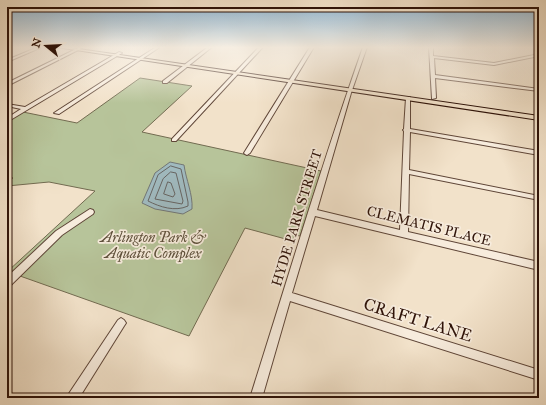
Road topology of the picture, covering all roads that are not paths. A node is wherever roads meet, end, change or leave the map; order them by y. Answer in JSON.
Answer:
{"nodes":[{"id":1,"x":45,"y":66,"type":"edge"},
{"id":2,"x":98,"y":66,"type":"edge"},
{"id":3,"x":128,"y":66,"type":"edge"},
{"id":4,"x":186,"y":66,"type":"edge"},
{"id":5,"x":200,"y":66,"type":"edge"},
{"id":6,"x":243,"y":66,"type":"edge"},
{"id":7,"x":301,"y":66,"type":"edge"},
{"id":8,"x":359,"y":66,"type":"edge"},
{"id":9,"x":432,"y":66,"type":"edge"},
{"id":10,"x":237,"y":72,"type":"junction"},
{"id":11,"x":433,"y":76,"type":"junction"},
{"id":12,"x":292,"y":80,"type":"junction"},
{"id":13,"x":165,"y":82,"type":"dead end"},
{"id":14,"x":7,"y":86,"type":"edge"},
{"id":15,"x":351,"y":88,"type":"junction"},
{"id":16,"x":539,"y":90,"type":"edge"},
{"id":17,"x":408,"y":98,"type":"junction"},
{"id":18,"x":434,"y":98,"type":"junction"},
{"id":19,"x":7,"y":105,"type":"edge"},
{"id":20,"x":26,"y":109,"type":"junction"},
{"id":21,"x":57,"y":113,"type":"dead end"},
{"id":22,"x":539,"y":114,"type":"edge"},
{"id":23,"x":539,"y":118,"type":"edge"},
{"id":24,"x":7,"y":120,"type":"edge"},
{"id":25,"x":406,"y":130,"type":"junction"},
{"id":26,"x":174,"y":140,"type":"dead end"},
{"id":27,"x":539,"y":152,"type":"edge"},
{"id":28,"x":247,"y":153,"type":"dead end"},
{"id":29,"x":405,"y":171,"type":"junction"},
{"id":30,"x":539,"y":198,"type":"edge"},
{"id":31,"x":90,"y":212,"type":"dead end"},
{"id":32,"x":312,"y":212,"type":"junction"},
{"id":33,"x":404,"y":234,"type":"junction"},
{"id":34,"x":539,"y":266,"type":"edge"},
{"id":35,"x":7,"y":283,"type":"edge"},
{"id":36,"x":287,"y":296,"type":"junction"},
{"id":37,"x":121,"y":323,"type":"dead end"},
{"id":38,"x":539,"y":375,"type":"edge"},
{"id":39,"x":72,"y":398,"type":"edge"},
{"id":40,"x":256,"y":398,"type":"edge"}],
"edges":[{"from":1,"to":14,"type":"street"},
{"from":2,"to":20,"type":"street"},
{"from":3,"to":21,"type":"street"},
{"from":4,"to":13,"type":"street"},
{"from":5,"to":10,"type":"main road"},
{"from":6,"to":10,"type":"street"},
{"from":7,"to":12,"type":"street"},
{"from":8,"to":15,"type":"street","name":"HYDE PARK STREET"},
{"from":9,"to":11,"type":"street"},
{"from":10,"to":12,"type":"main road"},
{"from":10,"to":26,"type":"street"},
{"from":11,"to":16,"type":"street"},
{"from":11,"to":18,"type":"street"},
{"from":12,"to":15,"type":"main road"},
{"from":12,"to":28,"type":"street"},
{"from":15,"to":17,"type":"main road"},
{"from":15,"to":18,"type":"main road"},
{"from":15,"to":32,"type":"street","name":"HYDE PARK STREET"},
{"from":17,"to":23,"type":"main road"},
{"from":17,"to":25,"type":"street"},
{"from":18,"to":22,"type":"main road"},
{"from":19,"to":20,"type":"street"},
{"from":20,"to":24,"type":"street"},
{"from":25,"to":27,"type":"street"},
{"from":25,"to":29,"type":"street"},
{"from":29,"to":30,"type":"street"},
{"from":29,"to":33,"type":"street"},
{"from":31,"to":35,"type":"street"},
{"from":32,"to":33,"type":"street","name":"CLEMATIS PLACE"},
{"from":32,"to":36,"type":"street","name":"HYDE PARK STREET"},
{"from":33,"to":34,"type":"street","name":"CLEMATIS PLACE"},
{"from":36,"to":38,"type":"street","name":"CRAFT LANE"},
{"from":36,"to":40,"type":"street","name":"HYDE PARK STREET"},
{"from":37,"to":39,"type":"street"}]}
